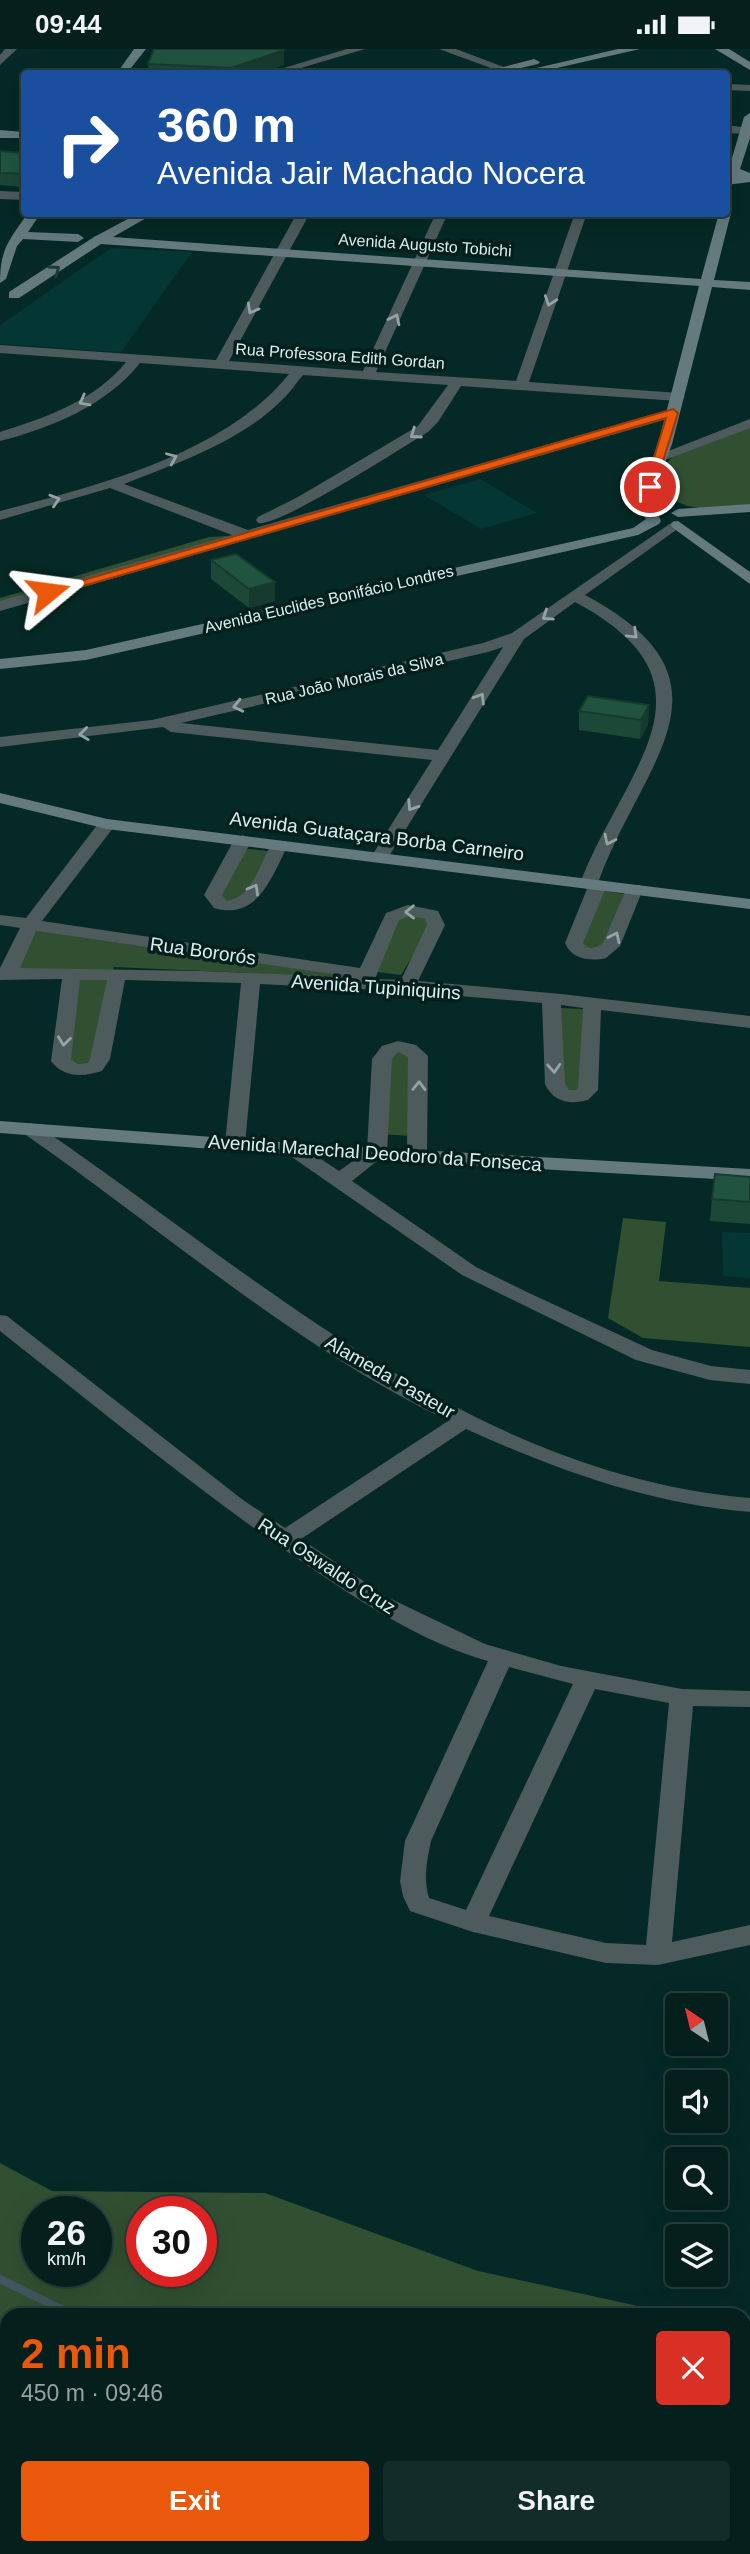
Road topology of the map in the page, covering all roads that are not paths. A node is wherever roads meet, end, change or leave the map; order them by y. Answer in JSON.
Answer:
{"nodes":[{"id":1,"x":11,"y":49,"type":"edge"},
{"id":2,"x":140,"y":49,"type":"edge"},
{"id":3,"x":155,"y":49,"type":"edge"},
{"id":4,"x":359,"y":49,"type":"edge"},
{"id":5,"x":445,"y":49,"type":"edge"},
{"id":6,"x":590,"y":49,"type":"edge"},
{"id":7,"x":634,"y":49,"type":"edge"},
{"id":8,"x":721,"y":49,"type":"edge"},
{"id":9,"x":734,"y":49,"type":"edge"},
{"id":10,"x":0,"y":62,"type":"edge"},
{"id":11,"x":748,"y":62,"type":"edge"},
{"id":12,"x":503,"y":69,"type":"junction"},
{"id":13,"x":123,"y":70,"type":"edge"},
{"id":14,"x":139,"y":70,"type":"edge"},
{"id":15,"x":284,"y":70,"type":"edge"},
{"id":16,"x":499,"y":70,"type":"edge"},
{"id":17,"x":536,"y":70,"type":"edge"},
{"id":18,"x":730,"y":87,"type":"edge"},
{"id":19,"x":750,"y":88,"type":"edge"},
{"id":20,"x":750,"y":117,"type":"edge"},
{"id":21,"x":730,"y":129,"type":"edge"},
{"id":22,"x":747,"y":131,"type":"junction"},
{"id":23,"x":0,"y":134,"type":"edge"},
{"id":24,"x":21,"y":135,"type":"edge"},
{"id":25,"x":739,"y":176,"type":"edge"},
{"id":26,"x":0,"y":195,"type":"edge"},
{"id":27,"x":21,"y":196,"type":"edge"},
{"id":28,"x":730,"y":197,"type":"edge"},
{"id":29,"x":21,"y":213,"type":"edge"},
{"id":30,"x":30,"y":217,"type":"edge"},
{"id":31,"x":113,"y":217,"type":"edge"},
{"id":32,"x":141,"y":217,"type":"edge"},
{"id":33,"x":302,"y":217,"type":"edge"},
{"id":34,"x":440,"y":217,"type":"edge"},
{"id":35,"x":580,"y":217,"type":"edge"},
{"id":36,"x":723,"y":217,"type":"edge"},
{"id":37,"x":8,"y":237,"type":"edge"},
{"id":38,"x":76,"y":240,"type":"junction"},
{"id":39,"x":98,"y":240,"type":"junction"},
{"id":40,"x":283,"y":252,"type":"junction"},
{"id":41,"x":422,"y":262,"type":"junction"},
{"id":42,"x":560,"y":273,"type":"junction"},
{"id":43,"x":708,"y":283,"type":"junction"},
{"id":44,"x":750,"y":285,"type":"edge"},
{"id":45,"x":4,"y":292,"type":"edge"},
{"id":46,"x":0,"y":349,"type":"edge"},
{"id":47,"x":136,"y":359,"type":"junction"},
{"id":48,"x":220,"y":365,"type":"junction"},
{"id":49,"x":299,"y":370,"type":"junction"},
{"id":50,"x":368,"y":375,"type":"junction"},
{"id":51,"x":457,"y":382,"type":"junction"},
{"id":52,"x":521,"y":386,"type":"junction"},
{"id":53,"x":678,"y":397,"type":"junction"},
{"id":54,"x":673,"y":413,"type":"junction"},
{"id":55,"x":750,"y":423,"type":"edge"},
{"id":56,"x":0,"y":437,"type":"edge"},
{"id":57,"x":660,"y":457,"type":"junction"},
{"id":58,"x":109,"y":483,"type":"junction"},
{"id":59,"x":650,"y":487,"type":"junction"},
{"id":60,"x":743,"y":509,"type":"edge"},
{"id":61,"x":674,"y":514,"type":"junction"},
{"id":62,"x":0,"y":516,"type":"edge"},
{"id":63,"x":653,"y":519,"type":"junction"},
{"id":64,"x":239,"y":533,"type":"junction"},
{"id":65,"x":750,"y":579,"type":"edge"},
{"id":66,"x":0,"y":597,"type":"edge"},
{"id":67,"x":577,"y":597,"type":"junction"},
{"id":68,"x":0,"y":606,"type":"edge"},
{"id":69,"x":518,"y":636,"type":"junction"},
{"id":70,"x":0,"y":664,"type":"edge"},
{"id":71,"x":152,"y":725,"type":"junction"},
{"id":72,"x":0,"y":742,"type":"edge"},
{"id":73,"x":444,"y":756,"type":"junction"},
{"id":74,"x":0,"y":798,"type":"edge"},
{"id":75,"x":107,"y":824,"type":"junction"},
{"id":76,"x":243,"y":840,"type":"junction"},
{"id":77,"x":279,"y":845,"type":"junction"},
{"id":78,"x":380,"y":857,"type":"junction"},
{"id":79,"x":594,"y":885,"type":"junction"},
{"id":80,"x":634,"y":889,"type":"junction"},
{"id":81,"x":750,"y":904,"type":"edge"},
{"id":82,"x":0,"y":919,"type":"edge"},
{"id":83,"x":30,"y":925,"type":"junction"},
{"id":84,"x":72,"y":973,"type":"junction"},
{"id":85,"x":4,"y":974,"type":"edge"},
{"id":86,"x":117,"y":974,"type":"junction"},
{"id":87,"x":411,"y":978,"type":"junction"},
{"id":88,"x":251,"y":979,"type":"junction"},
{"id":89,"x":366,"y":979,"type":"junction"},
{"id":90,"x":542,"y":998,"type":"junction"},
{"id":91,"x":592,"y":1005,"type":"junction"},
{"id":92,"x":750,"y":1021,"type":"edge"},
{"id":93,"x":0,"y":1127,"type":"edge"},
{"id":94,"x":30,"y":1129,"type":"junction"},
{"id":95,"x":88,"y":1133,"type":"junction"},
{"id":96,"x":234,"y":1144,"type":"junction"},
{"id":97,"x":293,"y":1149,"type":"junction"},
{"id":98,"x":377,"y":1153,"type":"junction"},
{"id":99,"x":417,"y":1154,"type":"junction"},
{"id":100,"x":73,"y":1157,"type":"junction"},
{"id":101,"x":750,"y":1175,"type":"edge"},
{"id":102,"x":337,"y":1182,"type":"junction"},
{"id":103,"x":0,"y":1321,"type":"edge"},
{"id":104,"x":750,"y":1377,"type":"edge"},
{"id":105,"x":466,"y":1419,"type":"junction"},
{"id":106,"x":750,"y":1505,"type":"edge"},
{"id":107,"x":284,"y":1540,"type":"junction"},
{"id":108,"x":501,"y":1658,"type":"junction"},
{"id":109,"x":586,"y":1680,"type":"junction"},
{"id":110,"x":682,"y":1697,"type":"junction"},
{"id":111,"x":750,"y":1699,"type":"edge"},
{"id":112,"x":473,"y":1922,"type":"junction"},
{"id":113,"x":750,"y":1935,"type":"edge"},
{"id":114,"x":658,"y":1955,"type":"junction"}],
"edges":[{"from":1,"to":10,"type":"street"},
{"from":2,"to":13,"type":"street"},
{"from":3,"to":14,"type":"street"},
{"from":4,"to":15,"type":"street"},
{"from":5,"to":12,"type":"street"},
{"from":6,"to":12,"type":"street"},
{"from":7,"to":17,"type":"street"},
{"from":8,"to":11,"type":"street"},
{"from":9,"to":11,"type":"street"},
{"from":12,"to":16,"type":"street"},
{"from":18,"to":19,"type":"street"},
{"from":20,"to":22,"type":"street"},
{"from":21,"to":22,"type":"street"},
{"from":22,"to":25,"type":"street"},
{"from":23,"to":24,"type":"street"},
{"from":25,"to":28,"type":"street"},
{"from":26,"to":27,"type":"street"},
{"from":29,"to":37,"type":"street"},
{"from":30,"to":37,"type":"street"},
{"from":31,"to":38,"type":"street"},
{"from":32,"to":39,"type":"street"},
{"from":33,"to":40,"type":"street"},
{"from":34,"to":41,"type":"street"},
{"from":35,"to":42,"type":"street"},
{"from":36,"to":43,"type":"street"},
{"from":37,"to":38,"type":"street"},
{"from":37,"to":45,"type":"street"},
{"from":38,"to":45,"type":"street"},
{"from":39,"to":40,"type":"street","name":"Avenida Augusto Tobichi"},
{"from":45,"to":39,"type":"street","one_way":true},
{"from":40,"to":41,"type":"street","name":"Avenida Augusto Tobichi"},
{"from":40,"to":48,"type":"street","one_way":true},
{"from":41,"to":42,"type":"street","name":"Avenida Augusto Tobichi"},
{"from":50,"to":41,"type":"street","one_way":true},
{"from":42,"to":43,"type":"street","name":"Avenida Augusto Tobichi"},
{"from":42,"to":52,"type":"street","one_way":true},
{"from":43,"to":44,"type":"street","name":"Avenida Augusto Tobichi"},
{"from":43,"to":53,"type":"street"},
{"from":46,"to":47,"type":"street","name":"Rua Professora Edith Gordan"},
{"from":47,"to":48,"type":"street","name":"Rua Professora Edith Gordan"},
{"from":47,"to":56,"type":"street","one_way":true},
{"from":48,"to":49,"type":"street","name":"Rua Professora Edith Gordan"},
{"from":49,"to":50,"type":"street","name":"Rua Professora Edith Gordan"},
{"from":58,"to":49,"type":"street","one_way":true},
{"from":50,"to":51,"type":"street","name":"Rua Professora Edith Gordan"},
{"from":51,"to":52,"type":"street","name":"Rua Professora Edith Gordan"},
{"from":51,"to":64,"type":"street","one_way":true},
{"from":52,"to":53,"type":"street","name":"Rua Professora Edith Gordan"},
{"from":53,"to":54,"type":"street"},
{"from":54,"to":57,"type":"street"},
{"from":54,"to":64,"type":"street"},
{"from":55,"to":57,"type":"street"},
{"from":57,"to":59,"type":"street"},
{"from":62,"to":58,"type":"street","one_way":true},
{"from":58,"to":64,"type":"street"},
{"from":59,"to":61,"type":"street"},
{"from":59,"to":63,"type":"street"},
{"from":60,"to":61,"type":"street"},
{"from":61,"to":63,"type":"street"},
{"from":61,"to":65,"type":"street"},
{"from":61,"to":67,"type":"street","name":"Rua João Morais da Silva"},
{"from":63,"to":70,"type":"street","name":"Avenida Euclides Bonifácio Londres"},
{"from":64,"to":66,"type":"street"},
{"from":64,"to":68,"type":"street"},
{"from":67,"to":69,"type":"street","name":"Rua João Morais da Silva","one_way":true},
{"from":67,"to":79,"type":"street","one_way":true},
{"from":69,"to":71,"type":"street","name":"Rua João Morais da Silva","one_way":true},
{"from":73,"to":69,"type":"street","one_way":true},
{"from":71,"to":72,"type":"street","name":"Rua João Morais da Silva","one_way":true},
{"from":71,"to":73,"type":"street"},
{"from":73,"to":78,"type":"street","one_way":true},
{"from":74,"to":75,"type":"street","name":"Avenida Guataçara Borba Carneiro"},
{"from":75,"to":76,"type":"street","name":"Avenida Guataçara Borba Carneiro"},
{"from":75,"to":83,"type":"street"},
{"from":76,"to":77,"type":"street","name":"Avenida Guataçara Borba Carneiro"},
{"from":76,"to":77,"type":"street","one_way":true},
{"from":77,"to":78,"type":"street","name":"Avenida Guataçara Borba Carneiro"},
{"from":78,"to":79,"type":"street","name":"Avenida Guataçara Borba Carneiro"},
{"from":79,"to":80,"type":"street","name":"Avenida Guataçara Borba Carneiro"},
{"from":79,"to":80,"type":"street","one_way":true},
{"from":80,"to":81,"type":"street","name":"Avenida Guataçara Borba Carneiro"},
{"from":82,"to":83,"type":"street","name":"Rua Bororós"},
{"from":83,"to":85,"type":"street"},
{"from":83,"to":89,"type":"street","name":"Rua Bororós"},
{"from":84,"to":85,"type":"street","name":"Avenida Tupiniquins"},
{"from":84,"to":86,"type":"street","name":"Avenida Tupiniquins"},
{"from":84,"to":86,"type":"street","one_way":true},
{"from":86,"to":88,"type":"street","name":"Avenida Tupiniquins"},
{"from":87,"to":89,"type":"street","name":"Rua Bororós"},
{"from":87,"to":89,"type":"street","one_way":true},
{"from":87,"to":90,"type":"street","name":"Rua Bororós"},
{"from":88,"to":89,"type":"street","name":"Avenida Tupiniquins"},
{"from":88,"to":96,"type":"street"},
{"from":89,"to":90,"type":"street","name":"Avenida Tupiniquins"},
{"from":90,"to":91,"type":"street","name":"Avenida Tupiniquins"},
{"from":90,"to":91,"type":"street","one_way":true},
{"from":91,"to":92,"type":"street","name":"Avenida Tupiniquins"},
{"from":93,"to":94,"type":"street","name":"Avenida Marechal Deodoro da Fonseca"},
{"from":94,"to":95,"type":"street","name":"Avenida Marechal Deodoro da Fonseca"},
{"from":94,"to":100,"type":"street","name":"Alameda Pasteur"},
{"from":95,"to":96,"type":"street","name":"Avenida Marechal Deodoro da Fonseca"},
{"from":95,"to":100,"type":"street"},
{"from":96,"to":97,"type":"street","name":"Avenida Marechal Deodoro da Fonseca"},
{"from":97,"to":98,"type":"street","name":"Avenida Marechal Deodoro da Fonseca"},
{"from":97,"to":102,"type":"street"},
{"from":98,"to":99,"type":"street","name":"Avenida Marechal Deodoro da Fonseca"},
{"from":99,"to":98,"type":"street","one_way":true},
{"from":98,"to":102,"type":"street"},
{"from":99,"to":101,"type":"street","name":"Avenida Marechal Deodoro da Fonseca"},
{"from":100,"to":105,"type":"street","name":"Alameda Pasteur"},
{"from":102,"to":104,"type":"street"},
{"from":103,"to":107,"type":"street","name":"Rua Oswaldo Cruz"},
{"from":105,"to":106,"type":"street","name":"Alameda Pasteur"},
{"from":105,"to":107,"type":"street"},
{"from":107,"to":108,"type":"street","name":"Rua Oswaldo Cruz"},
{"from":108,"to":109,"type":"street","name":"Rua Oswaldo Cruz"},
{"from":108,"to":112,"type":"street"},
{"from":109,"to":110,"type":"street","name":"Rua Oswaldo Cruz"},
{"from":109,"to":112,"type":"street"},
{"from":110,"to":111,"type":"street","name":"Rua Oswaldo Cruz"},
{"from":110,"to":114,"type":"street"},
{"from":112,"to":114,"type":"street"},
{"from":113,"to":114,"type":"street"}]}
